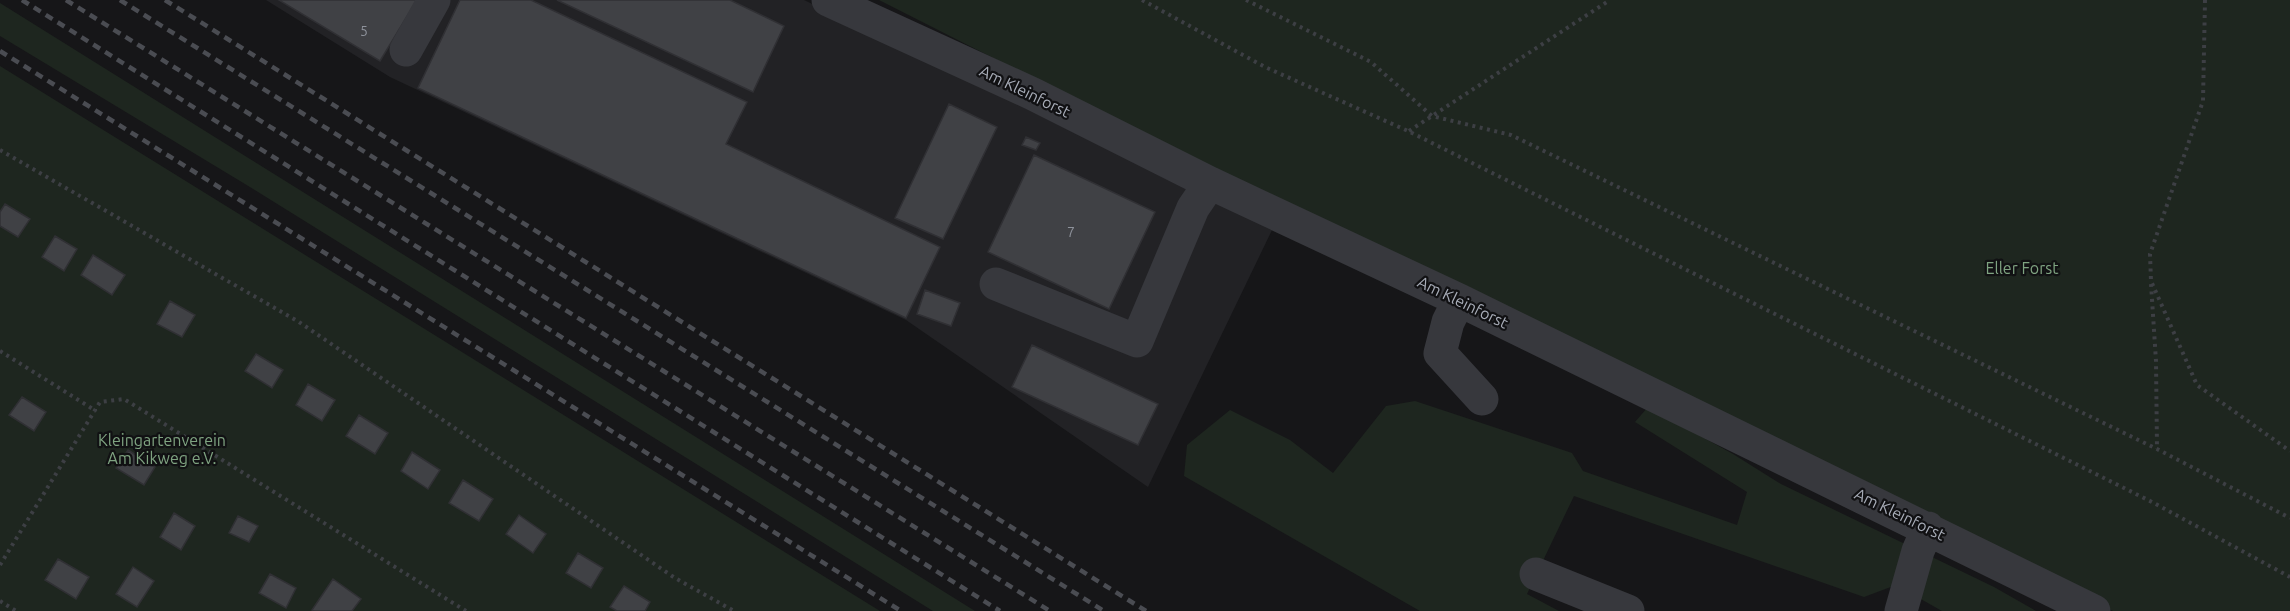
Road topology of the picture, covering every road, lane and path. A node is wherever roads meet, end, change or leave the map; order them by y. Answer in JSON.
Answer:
{"nodes":[{"id":1,"x":434,"y":0,"type":"edge"},
{"id":2,"x":828,"y":0,"type":"edge"},
{"id":3,"x":1142,"y":0,"type":"edge"},
{"id":4,"x":1246,"y":0,"type":"edge"},
{"id":5,"x":1610,"y":0,"type":"edge"},
{"id":6,"x":2205,"y":0,"type":"edge"},
{"id":7,"x":406,"y":50,"type":"dead end"},
{"id":8,"x":1432,"y":116,"type":"junction"},
{"id":9,"x":1408,"y":131,"type":"junction"},
{"id":10,"x":0,"y":150,"type":"edge"},
{"id":11,"x":1210,"y":183,"type":"junction"},
{"id":12,"x":2151,"y":280,"type":"junction"},
{"id":13,"x":996,"y":284,"type":"dead end"},
{"id":14,"x":1459,"y":300,"type":"junction"},
{"id":15,"x":0,"y":351,"type":"edge"},
{"id":16,"x":1482,"y":399,"type":"dead end"},
{"id":17,"x":96,"y":411,"type":"junction"},
{"id":18,"x":2157,"y":449,"type":"junction"},
{"id":19,"x":2290,"y":452,"type":"edge"},
{"id":20,"x":2290,"y":518,"type":"edge"},
{"id":21,"x":1928,"y":528,"type":"junction"},
{"id":22,"x":0,"y":565,"type":"edge"},
{"id":23,"x":1536,"y":574,"type":"dead end"},
{"id":24,"x":2290,"y":578,"type":"edge"},
{"id":25,"x":0,"y":601,"type":"edge"},
{"id":26,"x":16,"y":611,"type":"edge"},
{"id":27,"x":466,"y":611,"type":"edge"},
{"id":28,"x":734,"y":611,"type":"edge"},
{"id":29,"x":1628,"y":611,"type":"edge"},
{"id":30,"x":1900,"y":611,"type":"edge"},
{"id":31,"x":2094,"y":611,"type":"edge"}],
"edges":[{"from":1,"to":7,"type":"street"},
{"from":2,"to":11,"type":"street","name":"Am Kleinforst"},
{"from":3,"to":9,"type":"path"},
{"from":4,"to":8,"type":"path"},
{"from":5,"to":8,"type":"path"},
{"from":6,"to":12,"type":"path"},
{"from":8,"to":9,"type":"path"},
{"from":8,"to":18,"type":"path"},
{"from":9,"to":24,"type":"path"},
{"from":10,"to":28,"type":"path"},
{"from":11,"to":13,"type":"street"},
{"from":11,"to":14,"type":"street","name":"Am Kleinforst"},
{"from":12,"to":18,"type":"path"},
{"from":12,"to":19,"type":"path"},
{"from":14,"to":16,"type":"street"},
{"from":14,"to":21,"type":"street","name":"Am Kleinforst"},
{"from":15,"to":17,"type":"path"},
{"from":17,"to":22,"type":"path"},
{"from":17,"to":27,"type":"path"},
{"from":18,"to":20,"type":"path"},
{"from":21,"to":30,"type":"street"},
{"from":21,"to":31,"type":"street","name":"Am Kleinforst"},
{"from":23,"to":29,"type":"street"},
{"from":25,"to":26,"type":"path"}]}
